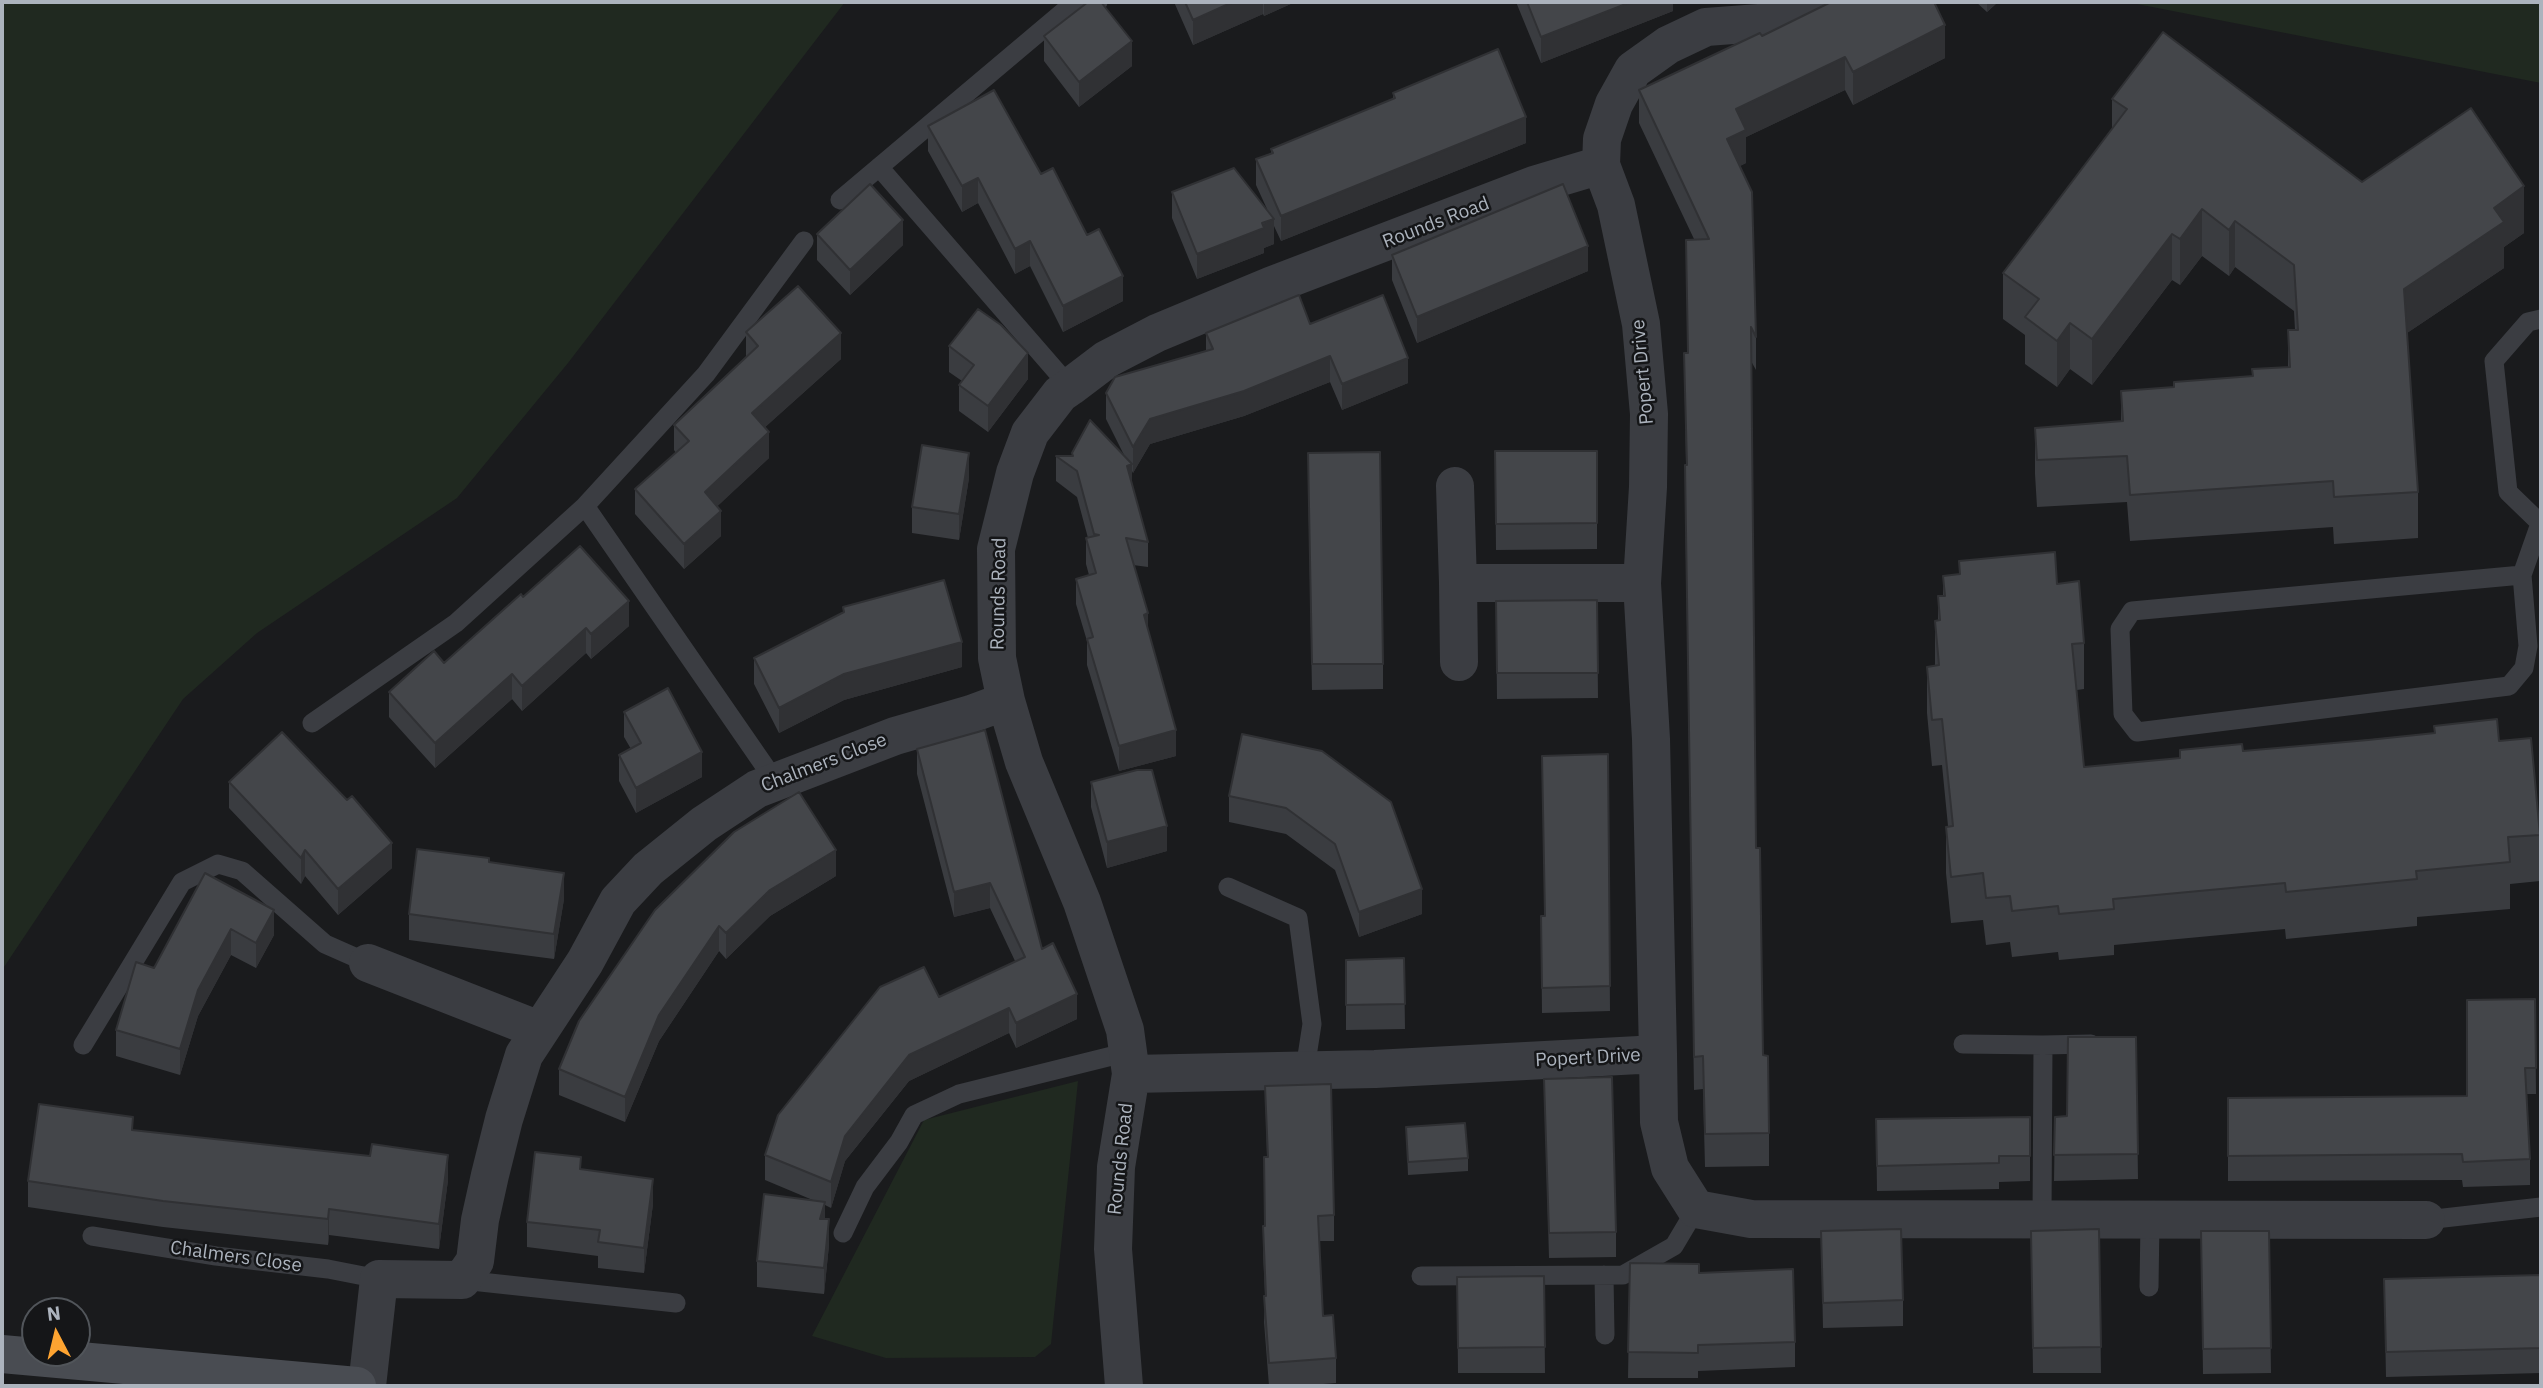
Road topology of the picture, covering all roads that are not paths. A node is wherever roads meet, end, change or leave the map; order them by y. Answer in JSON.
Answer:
{"nodes":[{"id":1,"x":1098,"y":2,"type":"edge"},
{"id":2,"x":1819,"y":2,"type":"edge"},
{"id":3,"x":1729,"y":13,"type":"edge"},
{"id":4,"x":1601,"y":165,"type":"junction"},
{"id":5,"x":879,"y":167,"type":"junction"},
{"id":6,"x":840,"y":200,"type":"dead end"},
{"id":7,"x":804,"y":241,"type":"dead end"},
{"id":8,"x":2541,"y":319,"type":"edge"},
{"id":9,"x":1070,"y":387,"type":"junction"},
{"id":10,"x":1455,"y":486,"type":"dead end"},
{"id":11,"x":585,"y":506,"type":"junction"},
{"id":12,"x":2540,"y":522,"type":"edge"},
{"id":13,"x":2522,"y":575,"type":"junction"},
{"id":14,"x":1458,"y":583,"type":"junction"},
{"id":15,"x":1642,"y":583,"type":"junction"},
{"id":16,"x":1459,"y":662,"type":"dead end"},
{"id":17,"x":1006,"y":701,"type":"junction"},
{"id":18,"x":312,"y":723,"type":"dead end"},
{"id":19,"x":775,"y":781,"type":"junction"},
{"id":20,"x":1228,"y":887,"type":"dead end"},
{"id":21,"x":368,"y":963,"type":"joint"},
{"id":22,"x":539,"y":1030,"type":"junction"},
{"id":23,"x":1963,"y":1044,"type":"dead end"},
{"id":24,"x":2110,"y":1044,"type":"edge"},
{"id":25,"x":83,"y":1045,"type":"dead end"},
{"id":26,"x":2043,"y":1045,"type":"junction"},
{"id":27,"x":1658,"y":1054,"type":"junction"},
{"id":28,"x":1129,"y":1063,"type":"junction"},
{"id":29,"x":1305,"y":1069,"type":"junction"},
{"id":30,"x":2541,"y":1207,"type":"edge"},
{"id":31,"x":1696,"y":1209,"type":"junction"},
{"id":32,"x":2042,"y":1218,"type":"junction"},
{"id":33,"x":2426,"y":1220,"type":"joint"},
{"id":34,"x":2150,"y":1221,"type":"junction"},
{"id":35,"x":843,"y":1233,"type":"dead end"},
{"id":36,"x":92,"y":1236,"type":"dead end"},
{"id":37,"x":1604,"y":1275,"type":"junction"},
{"id":38,"x":1421,"y":1276,"type":"dead end"},
{"id":39,"x":379,"y":1279,"type":"junction"},
{"id":40,"x":462,"y":1280,"type":"junction"},
{"id":41,"x":2149,"y":1287,"type":"dead end"},
{"id":42,"x":676,"y":1303,"type":"dead end"},
{"id":43,"x":1605,"y":1335,"type":"dead end"},
{"id":44,"x":2,"y":1354,"type":"edge"},
{"id":45,"x":252,"y":1382,"type":"edge"},
{"id":46,"x":357,"y":1386,"type":"edge"},
{"id":47,"x":367,"y":1386,"type":"edge"},
{"id":48,"x":1124,"y":1386,"type":"edge"}],
"edges":[{"from":1,"to":5,"type":"lane"},
{"from":2,"to":3,"type":"street"},
{"from":3,"to":4,"type":"street"},
{"from":4,"to":9,"type":"street","name":"Rounds Road"},
{"from":4,"to":15,"type":"street","name":"Popert Drive"},
{"from":5,"to":6,"type":"lane"},
{"from":5,"to":9,"type":"lane"},
{"from":7,"to":11,"type":"lane"},
{"from":8,"to":12,"type":"lane"},
{"from":9,"to":17,"type":"street","name":"Rounds Road"},
{"from":10,"to":14,"type":"street"},
{"from":11,"to":18,"type":"lane"},
{"from":11,"to":19,"type":"lane"},
{"from":12,"to":13,"type":"lane"},
{"from":13,"to":13,"type":"lane"},
{"from":14,"to":15,"type":"street"},
{"from":14,"to":16,"type":"street"},
{"from":15,"to":27,"type":"street","name":"Popert Drive"},
{"from":17,"to":19,"type":"street","name":"Chalmers Close"},
{"from":17,"to":28,"type":"street","name":"Rounds Road"},
{"from":19,"to":22,"type":"street","name":"Chalmers Close"},
{"from":20,"to":29,"type":"lane"},
{"from":21,"to":22,"type":"street"},
{"from":21,"to":25,"type":"lane"},
{"from":22,"to":40,"type":"street","name":"Chalmers Close"},
{"from":23,"to":26,"type":"lane"},
{"from":24,"to":26,"type":"lane"},
{"from":26,"to":32,"type":"lane"},
{"from":27,"to":29,"type":"street","name":"Popert Drive"},
{"from":27,"to":31,"type":"street"},
{"from":28,"to":29,"type":"street","name":"Popert Drive"},
{"from":28,"to":35,"type":"lane"},
{"from":28,"to":48,"type":"street","name":"Rounds Road"},
{"from":30,"to":33,"type":"lane"},
{"from":31,"to":32,"type":"street"},
{"from":31,"to":37,"type":"lane"},
{"from":32,"to":34,"type":"street"},
{"from":33,"to":34,"type":"street"},
{"from":34,"to":41,"type":"lane"},
{"from":36,"to":39,"type":"lane","name":"Chalmers Close"},
{"from":37,"to":38,"type":"lane"},
{"from":37,"to":43,"type":"lane"},
{"from":39,"to":40,"type":"street","name":"Chalmers Close"},
{"from":39,"to":47,"type":"street"},
{"from":40,"to":42,"type":"lane"},
{"from":44,"to":45,"type":"main road"},
{"from":45,"to":46,"type":"main road"}]}
